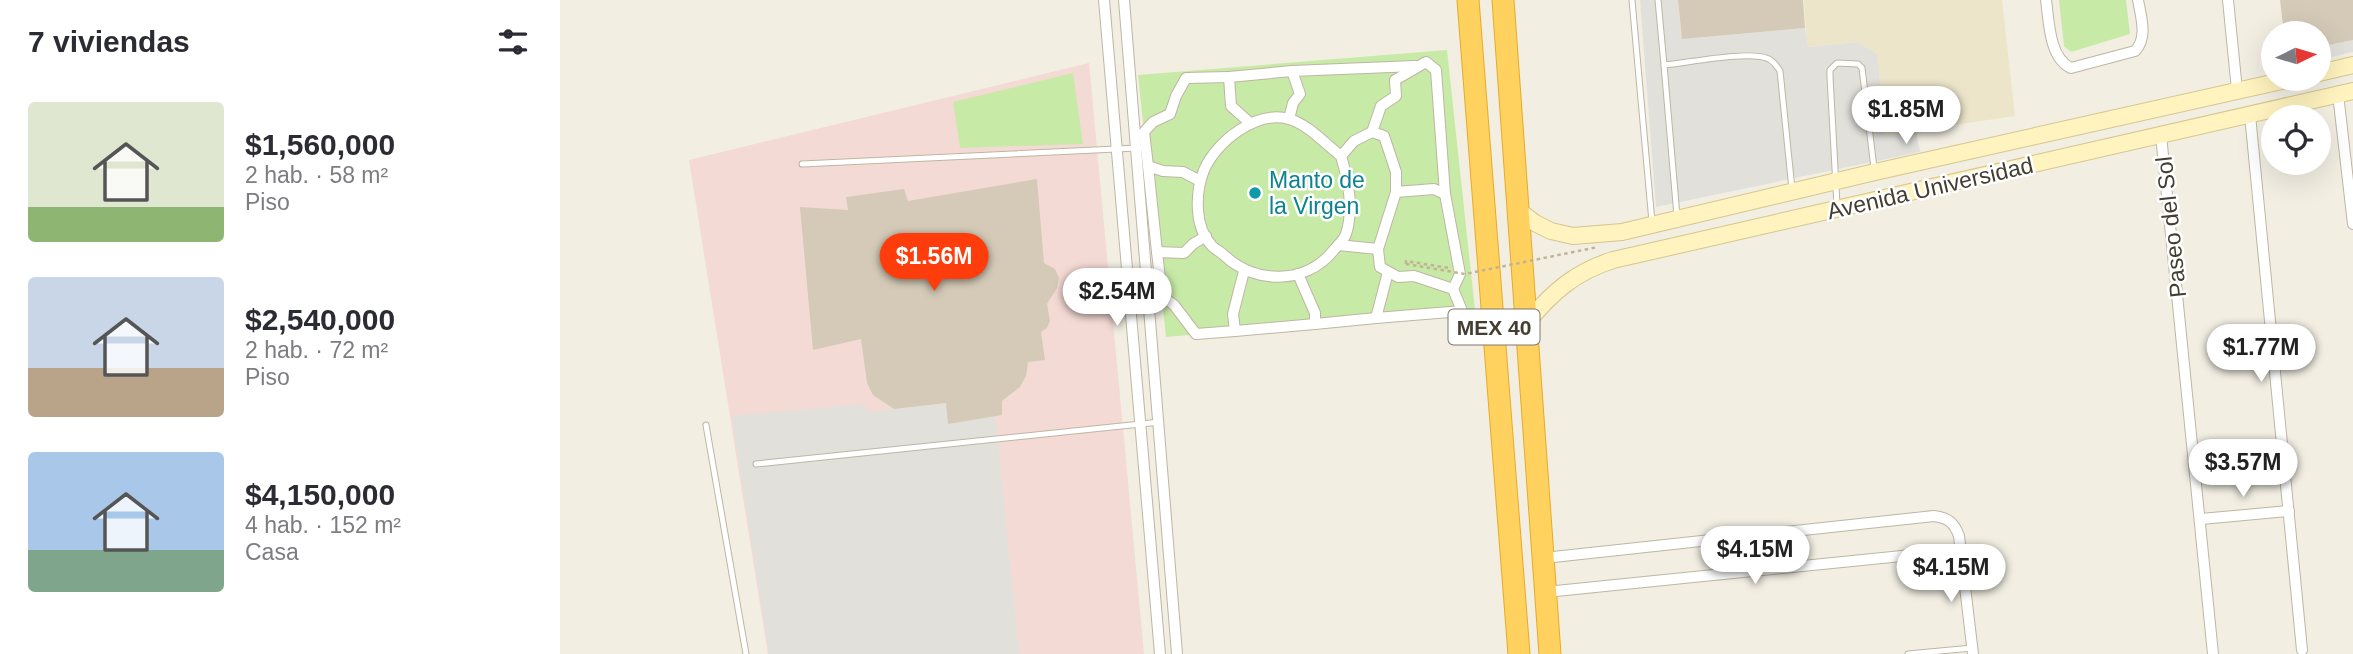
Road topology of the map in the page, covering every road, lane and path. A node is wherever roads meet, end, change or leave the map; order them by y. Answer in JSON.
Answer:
{"nodes":[{"id":1,"x":1104,"y":0,"type":"edge"},
{"id":2,"x":1124,"y":0,"type":"edge"},
{"id":3,"x":1468,"y":0,"type":"edge"},
{"id":4,"x":1503,"y":0,"type":"edge"},
{"id":5,"x":1632,"y":0,"type":"edge"},
{"id":6,"x":1658,"y":0,"type":"edge"},
{"id":7,"x":2046,"y":0,"type":"edge"},
{"id":8,"x":2138,"y":0,"type":"edge"},
{"id":9,"x":2228,"y":0,"type":"edge"},
{"id":10,"x":1664,"y":65,"type":"junction"},
{"id":11,"x":2353,"y":65,"type":"edge"},
{"id":12,"x":1415,"y":66,"type":"junction"},
{"id":13,"x":2331,"y":70,"type":"edge"},
{"id":14,"x":1292,"y":71,"type":"junction"},
{"id":15,"x":1229,"y":77,"type":"junction"},
{"id":16,"x":2261,"y":85,"type":"edge"},
{"id":17,"x":2236,"y":90,"type":"junction"},
{"id":18,"x":2346,"y":93,"type":"edge"},
{"id":19,"x":2250,"y":115,"type":"junction"},
{"id":20,"x":1289,"y":119,"type":"junction"},
{"id":21,"x":1250,"y":123,"type":"junction"},
{"id":22,"x":1372,"y":132,"type":"junction"},
{"id":23,"x":2161,"y":135,"type":"junction"},
{"id":24,"x":1137,"y":148,"type":"junction"},
{"id":25,"x":1118,"y":149,"type":"junction"},
{"id":26,"x":1341,"y":156,"type":"junction"},
{"id":27,"x":802,"y":164,"type":"dead end"},
{"id":28,"x":1148,"y":166,"type":"junction"},
{"id":29,"x":1875,"y":172,"type":"junction"},
{"id":30,"x":1200,"y":181,"type":"junction"},
{"id":31,"x":1834,"y":182,"type":"junction"},
{"id":32,"x":1396,"y":192,"type":"junction"},
{"id":33,"x":1793,"y":192,"type":"junction"},
{"id":34,"x":1445,"y":194,"type":"junction"},
{"id":35,"x":1838,"y":208,"type":"junction"},
{"id":36,"x":1518,"y":210,"type":"junction"},
{"id":37,"x":1709,"y":211,"type":"junction"},
{"id":38,"x":1677,"y":220,"type":"junction"},
{"id":39,"x":2353,"y":224,"type":"edge"},
{"id":40,"x":1652,"y":226,"type":"junction"},
{"id":41,"x":1206,"y":236,"type":"junction"},
{"id":42,"x":1715,"y":238,"type":"junction"},
{"id":43,"x":1338,"y":245,"type":"junction"},
{"id":44,"x":1598,"y":247,"type":"dead end"},
{"id":45,"x":1378,"y":249,"type":"junction"},
{"id":46,"x":1157,"y":253,"type":"junction"},
{"id":47,"x":1146,"y":270,"type":"junction"},
{"id":48,"x":1459,"y":270,"type":"junction"},
{"id":49,"x":1129,"y":271,"type":"junction"},
{"id":50,"x":1244,"y":271,"type":"junction"},
{"id":51,"x":1388,"y":272,"type":"junction"},
{"id":52,"x":1298,"y":274,"type":"junction"},
{"id":53,"x":1453,"y":289,"type":"junction"},
{"id":54,"x":1376,"y":318,"type":"junction"},
{"id":55,"x":1527,"y":323,"type":"junction"},
{"id":56,"x":1315,"y":324,"type":"junction"},
{"id":57,"x":1235,"y":331,"type":"junction"},
{"id":58,"x":1160,"y":422,"type":"junction"},
{"id":59,"x":1141,"y":423,"type":"junction"},
{"id":60,"x":706,"y":425,"type":"dead end"},
{"id":61,"x":756,"y":464,"type":"dead end"},
{"id":62,"x":2289,"y":511,"type":"junction"},
{"id":63,"x":2201,"y":519,"type":"junction"},
{"id":64,"x":1763,"y":535,"type":"junction"},
{"id":65,"x":1961,"y":550,"type":"junction"},
{"id":66,"x":1544,"y":558,"type":"junction"},
{"id":67,"x":1766,"y":569,"type":"junction"},
{"id":68,"x":1546,"y":592,"type":"junction"},
{"id":69,"x":2302,"y":650,"type":"dead end"},
{"id":70,"x":1972,"y":651,"type":"edge"},
{"id":71,"x":746,"y":654,"type":"edge"},
{"id":72,"x":1160,"y":654,"type":"edge"},
{"id":73,"x":1177,"y":654,"type":"edge"},
{"id":74,"x":1519,"y":654,"type":"edge"},
{"id":75,"x":1550,"y":654,"type":"edge"},
{"id":76,"x":1908,"y":654,"type":"edge"},
{"id":77,"x":2213,"y":654,"type":"edge"}],
"edges":[{"from":1,"to":25,"type":"street"},
{"from":2,"to":24,"type":"street"},
{"from":3,"to":74,"type":"highway","number":"MEX 40"},
{"from":4,"to":36,"type":"highway","number":"MEX 40"},
{"from":5,"to":40,"type":"lane"},
{"from":6,"to":10,"type":"lane"},
{"from":7,"to":8,"type":"street"},
{"from":9,"to":17,"type":"street"},
{"from":10,"to":33,"type":"lane"},
{"from":10,"to":38,"type":"lane"},
{"from":11,"to":13,"type":"main road"},
{"from":12,"to":14,"type":"street"},
{"from":12,"to":22,"type":"street"},
{"from":12,"to":34,"type":"street"},
{"from":14,"to":15,"type":"street"},
{"from":14,"to":20,"type":"street"},
{"from":15,"to":21,"type":"street"},
{"from":15,"to":28,"type":"street"},
{"from":16,"to":17,"type":"main road","name":"Avenida Universidad"},
{"from":17,"to":29,"type":"main road","name":"Avenida Universidad"},
{"from":18,"to":19,"type":"main road","name":"Avenida Universidad"},
{"from":18,"to":39,"type":"street"},
{"from":19,"to":23,"type":"main road","name":"Avenida Universidad"},
{"from":19,"to":62,"type":"street"},
{"from":20,"to":21,"type":"street"},
{"from":20,"to":26,"type":"street"},
{"from":21,"to":30,"type":"street"},
{"from":22,"to":26,"type":"street"},
{"from":22,"to":32,"type":"street"},
{"from":23,"to":35,"type":"main road","name":"Avenida Universidad"},
{"from":23,"to":63,"type":"street","name":"Paseo del Sol"},
{"from":24,"to":25,"type":"lane"},
{"from":24,"to":47,"type":"street"},
{"from":25,"to":27,"type":"lane"},
{"from":25,"to":49,"type":"street"},
{"from":26,"to":43,"type":"street"},
{"from":28,"to":30,"type":"street"},
{"from":28,"to":46,"type":"street"},
{"from":29,"to":31,"type":"main road","name":"Avenida Universidad"},
{"from":29,"to":31,"type":"lane"},
{"from":30,"to":41,"type":"street"},
{"from":31,"to":33,"type":"main road","name":"Avenida Universidad"},
{"from":31,"to":35,"type":"lane"},
{"from":32,"to":34,"type":"street"},
{"from":32,"to":45,"type":"street"},
{"from":33,"to":37,"type":"main road","name":"Avenida Universidad"},
{"from":34,"to":48,"type":"street"},
{"from":35,"to":42,"type":"main road","name":"Avenida Universidad"},
{"from":36,"to":40,"type":"main road","name":"Avenida Universidad"},
{"from":36,"to":55,"type":"highway","number":"MEX 40"},
{"from":37,"to":38,"type":"main road","name":"Avenida Universidad"},
{"from":37,"to":42,"type":"main road"},
{"from":38,"to":40,"type":"main road","name":"Avenida Universidad"},
{"from":41,"to":46,"type":"street"},
{"from":41,"to":50,"type":"street"},
{"from":42,"to":55,"type":"main road","name":"Avenida Universidad"},
{"from":43,"to":45,"type":"street"},
{"from":43,"to":52,"type":"street"},
{"from":44,"to":48,"type":"path","bridge":true},
{"from":45,"to":51,"type":"street"},
{"from":46,"to":57,"type":"street"},
{"from":47,"to":49,"type":"street"},
{"from":47,"to":58,"type":"street"},
{"from":48,"to":53,"type":"street"},
{"from":49,"to":59,"type":"street"},
{"from":50,"to":52,"type":"street"},
{"from":50,"to":57,"type":"street"},
{"from":51,"to":53,"type":"street"},
{"from":51,"to":54,"type":"street"},
{"from":52,"to":56,"type":"street"},
{"from":53,"to":54,"type":"street"},
{"from":54,"to":56,"type":"street"},
{"from":55,"to":66,"type":"highway","number":"MEX 40"},
{"from":56,"to":57,"type":"street"},
{"from":58,"to":59,"type":"lane"},
{"from":58,"to":73,"type":"street"},
{"from":59,"to":61,"type":"lane"},
{"from":59,"to":72,"type":"street"},
{"from":60,"to":71,"type":"lane"},
{"from":62,"to":63,"type":"street"},
{"from":62,"to":69,"type":"street"},
{"from":63,"to":77,"type":"street","name":"Paseo del Sol"},
{"from":64,"to":65,"type":"street"},
{"from":64,"to":66,"type":"street"},
{"from":64,"to":67,"type":"street"},
{"from":65,"to":67,"type":"street"},
{"from":65,"to":70,"type":"street"},
{"from":66,"to":68,"type":"highway","number":"MEX 40"},
{"from":67,"to":68,"type":"street"},
{"from":68,"to":75,"type":"highway","number":"MEX 40"},
{"from":70,"to":76,"type":"lane"}]}
